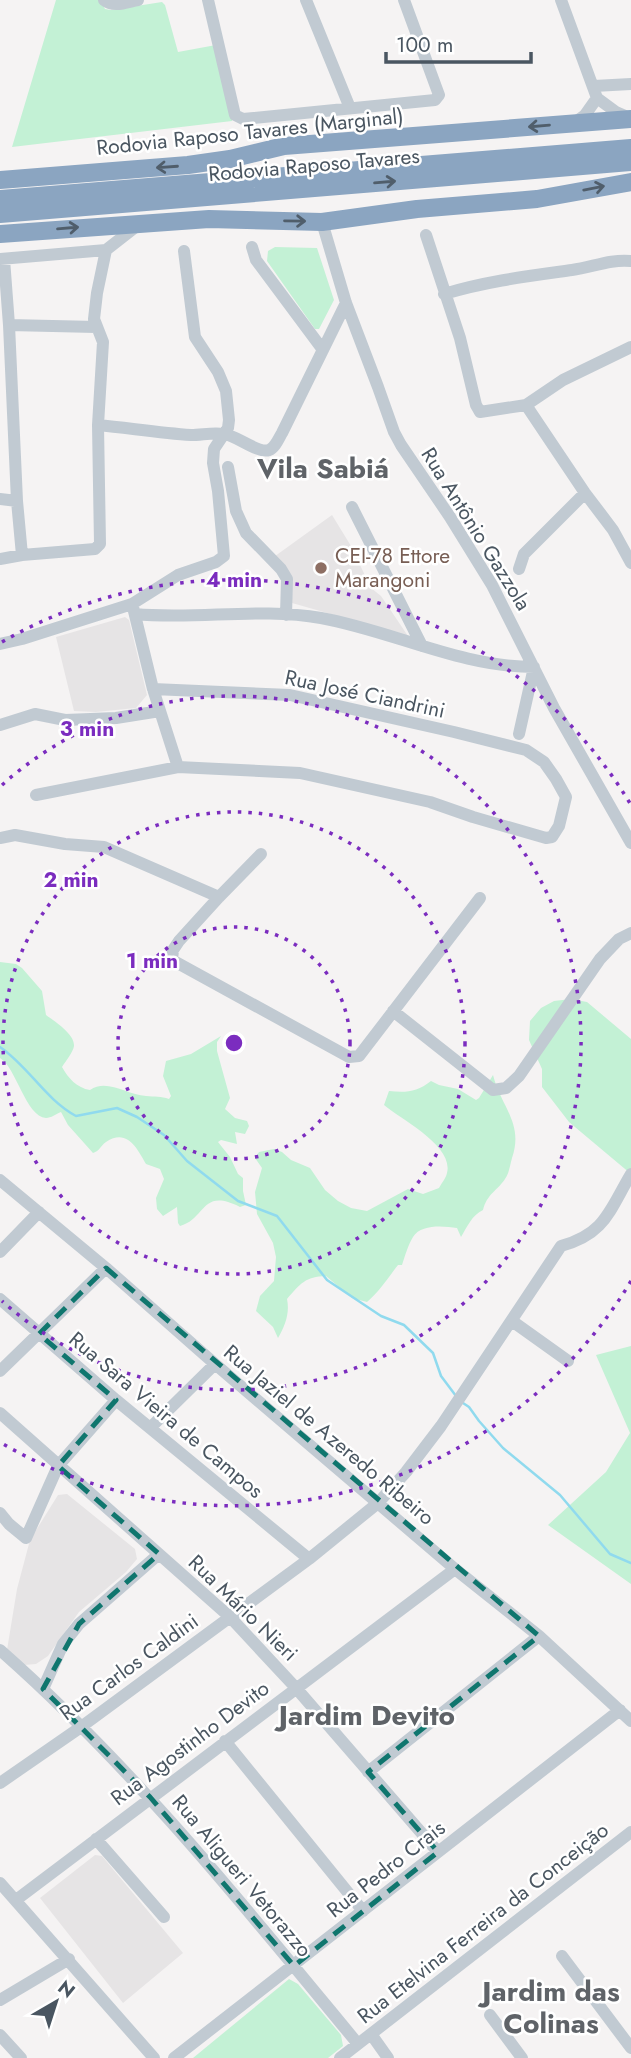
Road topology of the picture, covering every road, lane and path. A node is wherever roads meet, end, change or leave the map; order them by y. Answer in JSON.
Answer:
{"nodes":[{"id":1,"x":104,"y":0,"type":"edge"},
{"id":2,"x":138,"y":0,"type":"edge"},
{"id":3,"x":208,"y":0,"type":"edge"},
{"id":4,"x":306,"y":0,"type":"edge"},
{"id":5,"x":404,"y":0,"type":"edge"},
{"id":6,"x":561,"y":0,"type":"edge"},
{"id":7,"x":631,"y":84,"type":"edge"},
{"id":8,"x":596,"y":92,"type":"junction"},
{"id":9,"x":350,"y":108,"type":"junction"},
{"id":10,"x":631,"y":119,"type":"edge"},
{"id":11,"x":574,"y":123,"type":"junction"},
{"id":12,"x":631,"y":148,"type":"edge"},
{"id":13,"x":631,"y":162,"type":"edge"},
{"id":14,"x":0,"y":180,"type":"edge"},
{"id":15,"x":631,"y":183,"type":"edge"},
{"id":16,"x":0,"y":199,"type":"edge"},
{"id":17,"x":0,"y":214,"type":"edge"},
{"id":18,"x":322,"y":222,"type":"junction"},
{"id":19,"x":139,"y":225,"type":"junction"},
{"id":20,"x":0,"y":234,"type":"edge"},
{"id":21,"x":426,"y":235,"type":"dead end"},
{"id":22,"x":253,"y":247,"type":"dead end"},
{"id":23,"x":106,"y":250,"type":"junction"},
{"id":24,"x":184,"y":251,"type":"dead end"},
{"id":25,"x":2,"y":259,"type":"edge"},
{"id":26,"x":631,"y":261,"type":"edge"},
{"id":27,"x":444,"y":294,"type":"junction"},
{"id":28,"x":345,"y":303,"type":"junction"},
{"id":29,"x":9,"y":325,"type":"junction"},
{"id":30,"x":96,"y":327,"type":"junction"},
{"id":31,"x":631,"y":347,"type":"edge"},
{"id":32,"x":323,"y":350,"type":"junction"},
{"id":33,"x":527,"y":405,"type":"junction"},
{"id":34,"x":6,"y":412,"type":"edge"},
{"id":35,"x":98,"y":425,"type":"junction"},
{"id":36,"x":224,"y":434,"type":"junction"},
{"id":37,"x":228,"y":467,"type":"dead end"},
{"id":38,"x":585,"y":492,"type":"junction"},
{"id":39,"x":0,"y":499,"type":"edge"},
{"id":40,"x":17,"y":501,"type":"junction"},
{"id":41,"x":352,"y":507,"type":"dead end"},
{"id":42,"x":22,"y":555,"type":"junction"},
{"id":43,"x":0,"y":559,"type":"edge"},
{"id":44,"x":631,"y":563,"type":"edge"},
{"id":45,"x":519,"y":569,"type":"dead end"},
{"id":46,"x":133,"y":609,"type":"junction"},
{"id":47,"x":286,"y":615,"type":"junction"},
{"id":48,"x":0,"y":644,"type":"edge"},
{"id":49,"x":422,"y":646,"type":"junction"},
{"id":50,"x":534,"y":667,"type":"junction"},
{"id":51,"x":153,"y":690,"type":"junction"},
{"id":52,"x":160,"y":711,"type":"junction"},
{"id":53,"x":0,"y":724,"type":"edge"},
{"id":54,"x":519,"y":734,"type":"junction"},
{"id":55,"x":511,"y":747,"type":"junction"},
{"id":56,"x":526,"y":750,"type":"junction"},
{"id":57,"x":177,"y":768,"type":"junction"},
{"id":58,"x":36,"y":795,"type":"dead end"},
{"id":59,"x":0,"y":838,"type":"edge"},
{"id":60,"x":631,"y":843,"type":"edge"},
{"id":61,"x":261,"y":854,"type":"dead end"},
{"id":62,"x":219,"y":897,"type":"junction"},
{"id":63,"x":480,"y":898,"type":"dead end"},
{"id":64,"x":631,"y":933,"type":"edge"},
{"id":65,"x":393,"y":1011,"type":"junction"},
{"id":66,"x":631,"y":1174,"type":"edge"},
{"id":67,"x":0,"y":1180,"type":"edge"},
{"id":68,"x":39,"y":1212,"type":"junction"},
{"id":69,"x":0,"y":1252,"type":"edge"},
{"id":70,"x":106,"y":1268,"type":"junction"},
{"id":71,"x":0,"y":1299,"type":"edge"},
{"id":72,"x":512,"y":1321,"type":"junction"},
{"id":73,"x":39,"y":1334,"type":"junction"},
{"id":74,"x":568,"y":1361,"type":"dead end"},
{"id":75,"x":215,"y":1364,"type":"junction"},
{"id":76,"x":0,"y":1371,"type":"edge"},
{"id":77,"x":116,"y":1400,"type":"junction"},
{"id":78,"x":0,"y":1413,"type":"edge"},
{"id":79,"x":150,"y":1428,"type":"junction"},
{"id":80,"x":58,"y":1466,"type":"junction"},
{"id":81,"x":379,"y":1503,"type":"junction"},
{"id":82,"x":0,"y":1513,"type":"edge"},
{"id":83,"x":159,"y":1554,"type":"junction"},
{"id":84,"x":309,"y":1559,"type":"junction"},
{"id":85,"x":455,"y":1569,"type":"junction"},
{"id":86,"x":230,"y":1617,"type":"junction"},
{"id":87,"x":539,"y":1636,"type":"junction"},
{"id":88,"x":0,"y":1650,"type":"edge"},
{"id":89,"x":296,"y":1688,"type":"junction"},
{"id":90,"x":43,"y":1689,"type":"junction"},
{"id":91,"x":620,"y":1710,"type":"junction"},
{"id":92,"x":631,"y":1721,"type":"edge"},
{"id":93,"x":81,"y":1727,"type":"junction"},
{"id":94,"x":225,"y":1741,"type":"junction"},
{"id":95,"x":368,"y":1772,"type":"junction"},
{"id":96,"x":0,"y":1783,"type":"edge"},
{"id":97,"x":150,"y":1797,"type":"junction"},
{"id":98,"x":631,"y":1832,"type":"edge"},
{"id":99,"x":96,"y":1839,"type":"junction"},
{"id":100,"x":438,"y":1852,"type":"junction"},
{"id":101,"x":0,"y":1882,"type":"edge"},
{"id":102,"x":16,"y":1900,"type":"junction"},
{"id":103,"x":363,"y":1911,"type":"junction"},
{"id":104,"x":164,"y":1917,"type":"dead end"},
{"id":105,"x":562,"y":1956,"type":"dead end"},
{"id":106,"x":69,"y":1959,"type":"junction"},
{"id":107,"x":294,"y":1966,"type":"junction"},
{"id":108,"x":0,"y":2000,"type":"edge"},
{"id":109,"x":490,"y":2015,"type":"dead end"},
{"id":110,"x":0,"y":2035,"type":"edge"},
{"id":111,"x":370,"y":2035,"type":"junction"},
{"id":112,"x":358,"y":2044,"type":"junction"},
{"id":113,"x":631,"y":2048,"type":"edge"},
{"id":114,"x":21,"y":2058,"type":"edge"},
{"id":115,"x":154,"y":2058,"type":"edge"},
{"id":116,"x":174,"y":2058,"type":"edge"},
{"id":117,"x":340,"y":2058,"type":"edge"},
{"id":118,"x":388,"y":2058,"type":"edge"},
{"id":119,"x":522,"y":2058,"type":"edge"}],
"edges":[{"from":1,"to":2,"type":"street"},
{"from":3,"to":9,"type":"street"},
{"from":4,"to":9,"type":"street"},
{"from":5,"to":9,"type":"street"},
{"from":6,"to":8,"type":"street"},
{"from":7,"to":8,"type":"street"},
{"from":8,"to":10,"type":"street"},
{"from":8,"to":11,"type":"street"},
{"from":10,"to":11,"type":"highway","name":"Rodovia Raposo Tavares (Marginal)"},
{"from":11,"to":14,"type":"highway","name":"Rodovia Raposo Tavares (Marginal)","one_way":true},
{"from":12,"to":16,"type":"highway","name":"Rodovia Raposo Tavares"},
{"from":17,"to":13,"type":"highway","name":"Rodovia Raposo Tavares","one_way":true},
{"from":18,"to":15,"type":"highway","one_way":true},
{"from":19,"to":18,"type":"highway","one_way":true},
{"from":18,"to":28,"type":"street","name":"Rua Antônio Gazzola"},
{"from":20,"to":19,"type":"highway","one_way":true},
{"from":19,"to":23,"type":"street"},
{"from":21,"to":27,"type":"street"},
{"from":22,"to":32,"type":"street"},
{"from":23,"to":25,"type":"street"},
{"from":23,"to":30,"type":"street"},
{"from":24,"to":36,"type":"street"},
{"from":25,"to":29,"type":"street"},
{"from":26,"to":27,"type":"street"},
{"from":27,"to":33,"type":"street"},
{"from":28,"to":32,"type":"street"},
{"from":28,"to":50,"type":"street","name":"Rua Antônio Gazzola"},
{"from":29,"to":30,"type":"street"},
{"from":29,"to":34,"type":"street"},
{"from":30,"to":35,"type":"street"},
{"from":31,"to":33,"type":"street"},
{"from":32,"to":36,"type":"street"},
{"from":33,"to":38,"type":"street"},
{"from":34,"to":40,"type":"street"},
{"from":35,"to":36,"type":"street"},
{"from":35,"to":42,"type":"street"},
{"from":36,"to":46,"type":"street"},
{"from":37,"to":47,"type":"street"},
{"from":38,"to":44,"type":"street"},
{"from":38,"to":45,"type":"street"},
{"from":39,"to":40,"type":"street"},
{"from":40,"to":42,"type":"street"},
{"from":41,"to":49,"type":"street"},
{"from":42,"to":43,"type":"street"},
{"from":46,"to":47,"type":"street"},
{"from":46,"to":48,"type":"street"},
{"from":46,"to":51,"type":"street"},
{"from":47,"to":49,"type":"street"},
{"from":49,"to":50,"type":"street"},
{"from":50,"to":54,"type":"street"},
{"from":50,"to":60,"type":"street","name":"Rua Antônio Gazzola"},
{"from":51,"to":52,"type":"street"},
{"from":51,"to":55,"type":"street","name":"Rua José Ciandrini"},
{"from":52,"to":53,"type":"street"},
{"from":52,"to":57,"type":"street"},
{"from":54,"to":55,"type":"street"},
{"from":54,"to":56,"type":"street"},
{"from":55,"to":56,"type":"street","name":"Rua José Ciandrini"},
{"from":56,"to":57,"type":"street"},
{"from":57,"to":58,"type":"street"},
{"from":59,"to":62,"type":"street"},
{"from":61,"to":62,"type":"street"},
{"from":62,"to":65,"type":"street"},
{"from":63,"to":65,"type":"street"},
{"from":64,"to":65,"type":"street"},
{"from":66,"to":72,"type":"street","name":"Rua Carlos Caldini"},
{"from":67,"to":68,"type":"street","name":"Rua Jaziel de Azeredo Ribeiro"},
{"from":68,"to":69,"type":"street"},
{"from":68,"to":70,"type":"street","name":"Rua Jaziel de Azeredo Ribeiro"},
{"from":70,"to":73,"type":"street"},
{"from":70,"to":75,"type":"street","name":"Rua Jaziel de Azeredo Ribeiro"},
{"from":71,"to":73,"type":"street","name":"Rua Sara Vieira de Campos"},
{"from":72,"to":74,"type":"street"},
{"from":72,"to":81,"type":"street","name":"Rua Carlos Caldini"},
{"from":73,"to":76,"type":"street"},
{"from":73,"to":77,"type":"street","name":"Rua Sara Vieira de Campos"},
{"from":75,"to":79,"type":"street"},
{"from":75,"to":81,"type":"street","name":"Rua Jaziel de Azeredo Ribeiro"},
{"from":77,"to":79,"type":"street","name":"Rua Sara Vieira de Campos"},
{"from":77,"to":80,"type":"street"},
{"from":78,"to":80,"type":"street","name":"Rua Mário Nieri"},
{"from":79,"to":84,"type":"street","name":"Rua Sara Vieira de Campos"},
{"from":80,"to":82,"type":"street"},
{"from":80,"to":83,"type":"street","name":"Rua Mário Nieri"},
{"from":81,"to":84,"type":"street","name":"Rua Carlos Caldini"},
{"from":81,"to":85,"type":"street","name":"Rua Jaziel de Azeredo Ribeiro"},
{"from":83,"to":86,"type":"street","name":"Rua Mário Nieri"},
{"from":83,"to":90,"type":"street"},
{"from":84,"to":86,"type":"street","name":"Rua Carlos Caldini"},
{"from":85,"to":87,"type":"street","name":"Rua Jaziel de Azeredo Ribeiro"},
{"from":85,"to":89,"type":"street","name":"Rua Agostinho Devito"},
{"from":86,"to":89,"type":"street","name":"Rua Mário Nieri"},
{"from":86,"to":93,"type":"street","name":"Rua Carlos Caldini"},
{"from":87,"to":91,"type":"street","name":"Rua Jaziel de Azeredo Ribeiro"},
{"from":87,"to":95,"type":"street"},
{"from":88,"to":90,"type":"street","name":"Rua Aligueri Vetorazzo"},
{"from":89,"to":94,"type":"street","name":"Rua Agostinho Devito"},
{"from":89,"to":95,"type":"street","name":"Rua Mário Nieri"},
{"from":90,"to":93,"type":"street","name":"Rua Aligueri Vetorazzo"},
{"from":91,"to":92,"type":"street","name":"Rua Jaziel de Azeredo Ribeiro"},
{"from":91,"to":100,"type":"street","name":"Rua Pedro Crais"},
{"from":93,"to":96,"type":"street","name":"Rua Carlos Caldini"},
{"from":93,"to":97,"type":"street","name":"Rua Aligueri Vetorazzo"},
{"from":94,"to":97,"type":"street","name":"Rua Agostinho Devito"},
{"from":94,"to":103,"type":"street"},
{"from":95,"to":100,"type":"street","name":"Rua Mário Nieri"},
{"from":97,"to":99,"type":"street","name":"Rua Agostinho Devito"},
{"from":97,"to":107,"type":"street","name":"Rua Aligueri Vetorazzo"},
{"from":98,"to":111,"type":"street","name":"Rua Etelvina Ferreira da Conceição"},
{"from":99,"to":102,"type":"street","name":"Rua Agostinho Devito"},
{"from":99,"to":104,"type":"street"},
{"from":100,"to":103,"type":"street","name":"Rua Pedro Crais"},
{"from":101,"to":102,"type":"street"},
{"from":102,"to":106,"type":"street"},
{"from":103,"to":107,"type":"street","name":"Rua Pedro Crais"},
{"from":105,"to":113,"type":"street"},
{"from":106,"to":108,"type":"street"},
{"from":106,"to":115,"type":"street"},
{"from":107,"to":112,"type":"street","name":"Rua Aligueri Vetorazzo"},
{"from":107,"to":116,"type":"street","name":"Rua Pedro Crais"},
{"from":109,"to":119,"type":"street"},
{"from":110,"to":114,"type":"street"},
{"from":111,"to":112,"type":"street","name":"Rua Etelvina Ferreira da Conceição"},
{"from":111,"to":118,"type":"street"},
{"from":112,"to":117,"type":"street","name":"Rua Etelvina Ferreira da Conceição"}]}
